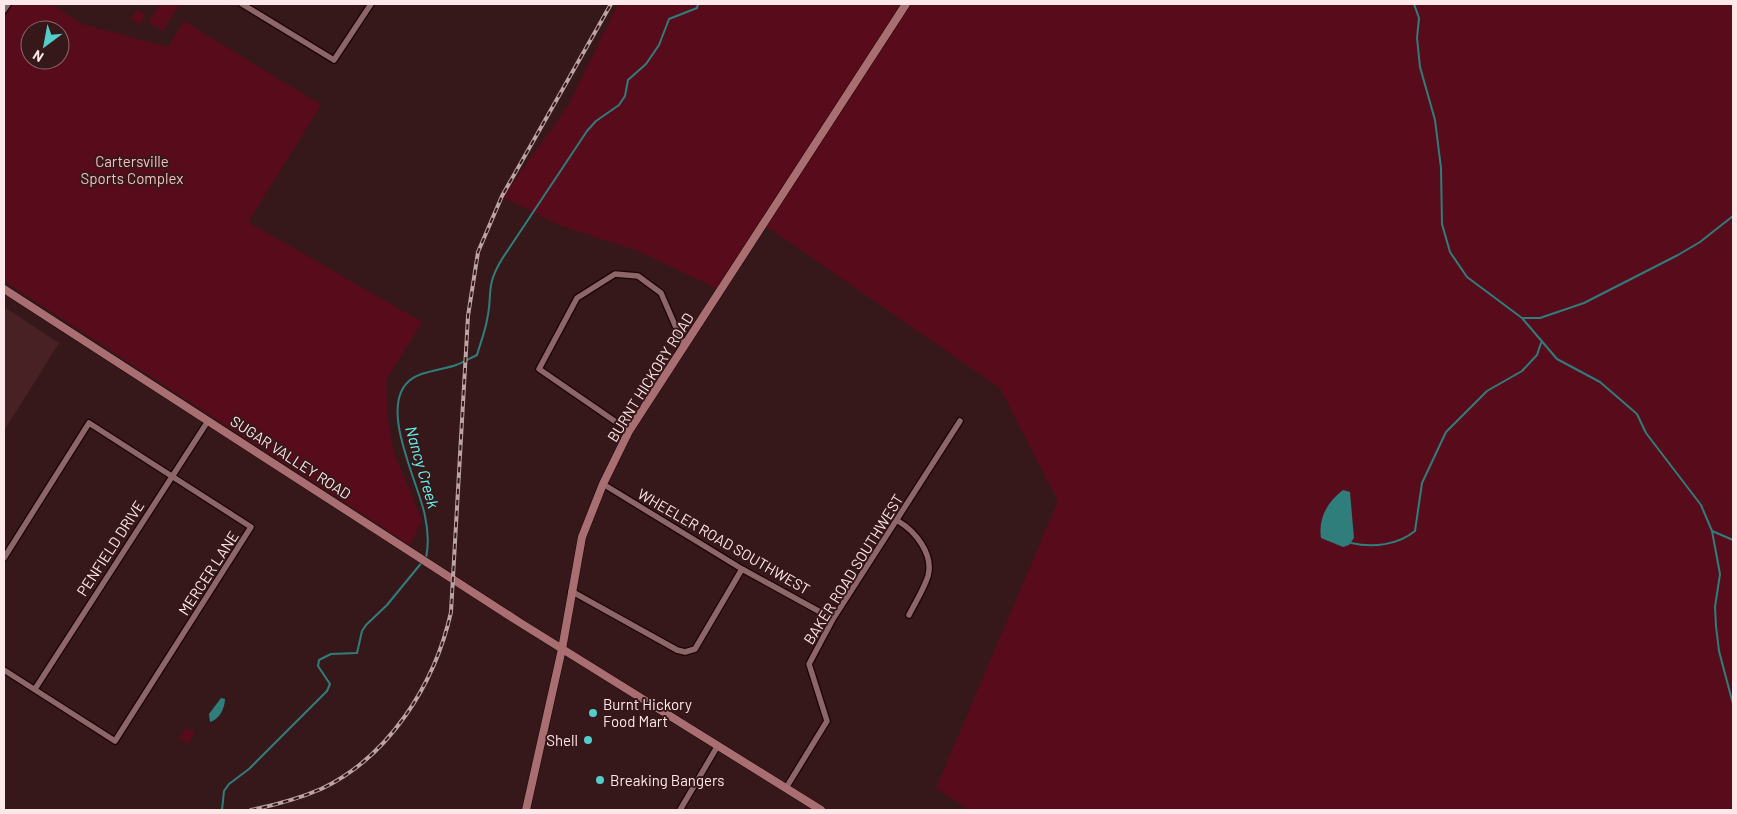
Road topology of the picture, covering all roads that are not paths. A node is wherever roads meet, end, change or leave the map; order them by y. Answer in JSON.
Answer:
{"nodes":[{"id":1,"x":8,"y":4,"type":"edge"},
{"id":2,"x":242,"y":4,"type":"edge"},
{"id":3,"x":255,"y":4,"type":"edge"},
{"id":4,"x":371,"y":4,"type":"edge"},
{"id":5,"x":906,"y":4,"type":"edge"},
{"id":6,"x":4,"y":10,"type":"edge"},
{"id":7,"x":251,"y":10,"type":"junction"},
{"id":8,"x":4,"y":289,"type":"edge"},
{"id":9,"x":684,"y":346,"type":"junction"},
{"id":10,"x":208,"y":421,"type":"junction"},
{"id":11,"x":960,"y":421,"type":"dead end"},
{"id":12,"x":629,"y":431,"type":"junction"},
{"id":13,"x":171,"y":476,"type":"junction"},
{"id":14,"x":603,"y":484,"type":"junction"},
{"id":15,"x":898,"y":520,"type":"junction"},
{"id":16,"x":4,"y":558,"type":"edge"},
{"id":17,"x":742,"y":569,"type":"junction"},
{"id":18,"x":571,"y":591,"type":"junction"},
{"id":19,"x":909,"y":615,"type":"dead end"},
{"id":20,"x":833,"y":619,"type":"junction"},
{"id":21,"x":562,"y":650,"type":"junction"},
{"id":22,"x":4,"y":670,"type":"edge"},
{"id":23,"x":35,"y":689,"type":"junction"},
{"id":24,"x":717,"y":747,"type":"junction"},
{"id":25,"x":786,"y":788,"type":"junction"},
{"id":26,"x":526,"y":810,"type":"edge"},
{"id":27,"x":680,"y":810,"type":"edge"},
{"id":28,"x":821,"y":810,"type":"edge"}],
"edges":[{"from":1,"to":6,"type":"street"},
{"from":2,"to":7,"type":"street"},
{"from":3,"to":7,"type":"street"},
{"from":4,"to":7,"type":"street"},
{"from":5,"to":9,"type":"street","name":"BURNT HICKORY ROAD"},
{"from":8,"to":10,"type":"street","name":"SUGAR VALLEY ROAD"},
{"from":9,"to":12,"type":"street","name":"BURNT HICKORY ROAD"},
{"from":9,"to":12,"type":"street"},
{"from":10,"to":13,"type":"street","name":"PENFIELD DRIVE"},
{"from":10,"to":21,"type":"street","name":"SUGAR VALLEY ROAD"},
{"from":11,"to":15,"type":"street","name":"BAKER ROAD SOUTHWEST"},
{"from":12,"to":14,"type":"street","name":"BURNT HICKORY ROAD"},
{"from":13,"to":16,"type":"street","name":"MERCER LANE"},
{"from":13,"to":23,"type":"street","name":"PENFIELD DRIVE"},
{"from":13,"to":23,"type":"street","name":"MERCER LANE"},
{"from":14,"to":17,"type":"street","name":"WHEELER ROAD SOUTHWEST"},
{"from":14,"to":18,"type":"street","name":"BURNT HICKORY ROAD"},
{"from":15,"to":19,"type":"street"},
{"from":15,"to":20,"type":"street","name":"BAKER ROAD SOUTHWEST"},
{"from":17,"to":18,"type":"street"},
{"from":17,"to":20,"type":"street","name":"WHEELER ROAD SOUTHWEST"},
{"from":18,"to":21,"type":"street","name":"BURNT HICKORY ROAD"},
{"from":20,"to":25,"type":"street","name":"BAKER ROAD SOUTHWEST"},
{"from":21,"to":24,"type":"street","name":"SUGAR VALLEY ROAD"},
{"from":21,"to":26,"type":"street","name":"BURNT HICKORY ROAD"},
{"from":22,"to":23,"type":"street","name":"MERCER LANE"},
{"from":24,"to":25,"type":"street","name":"SUGAR VALLEY ROAD"},
{"from":24,"to":27,"type":"street"},
{"from":25,"to":28,"type":"street","name":"SUGAR VALLEY ROAD"}]}
